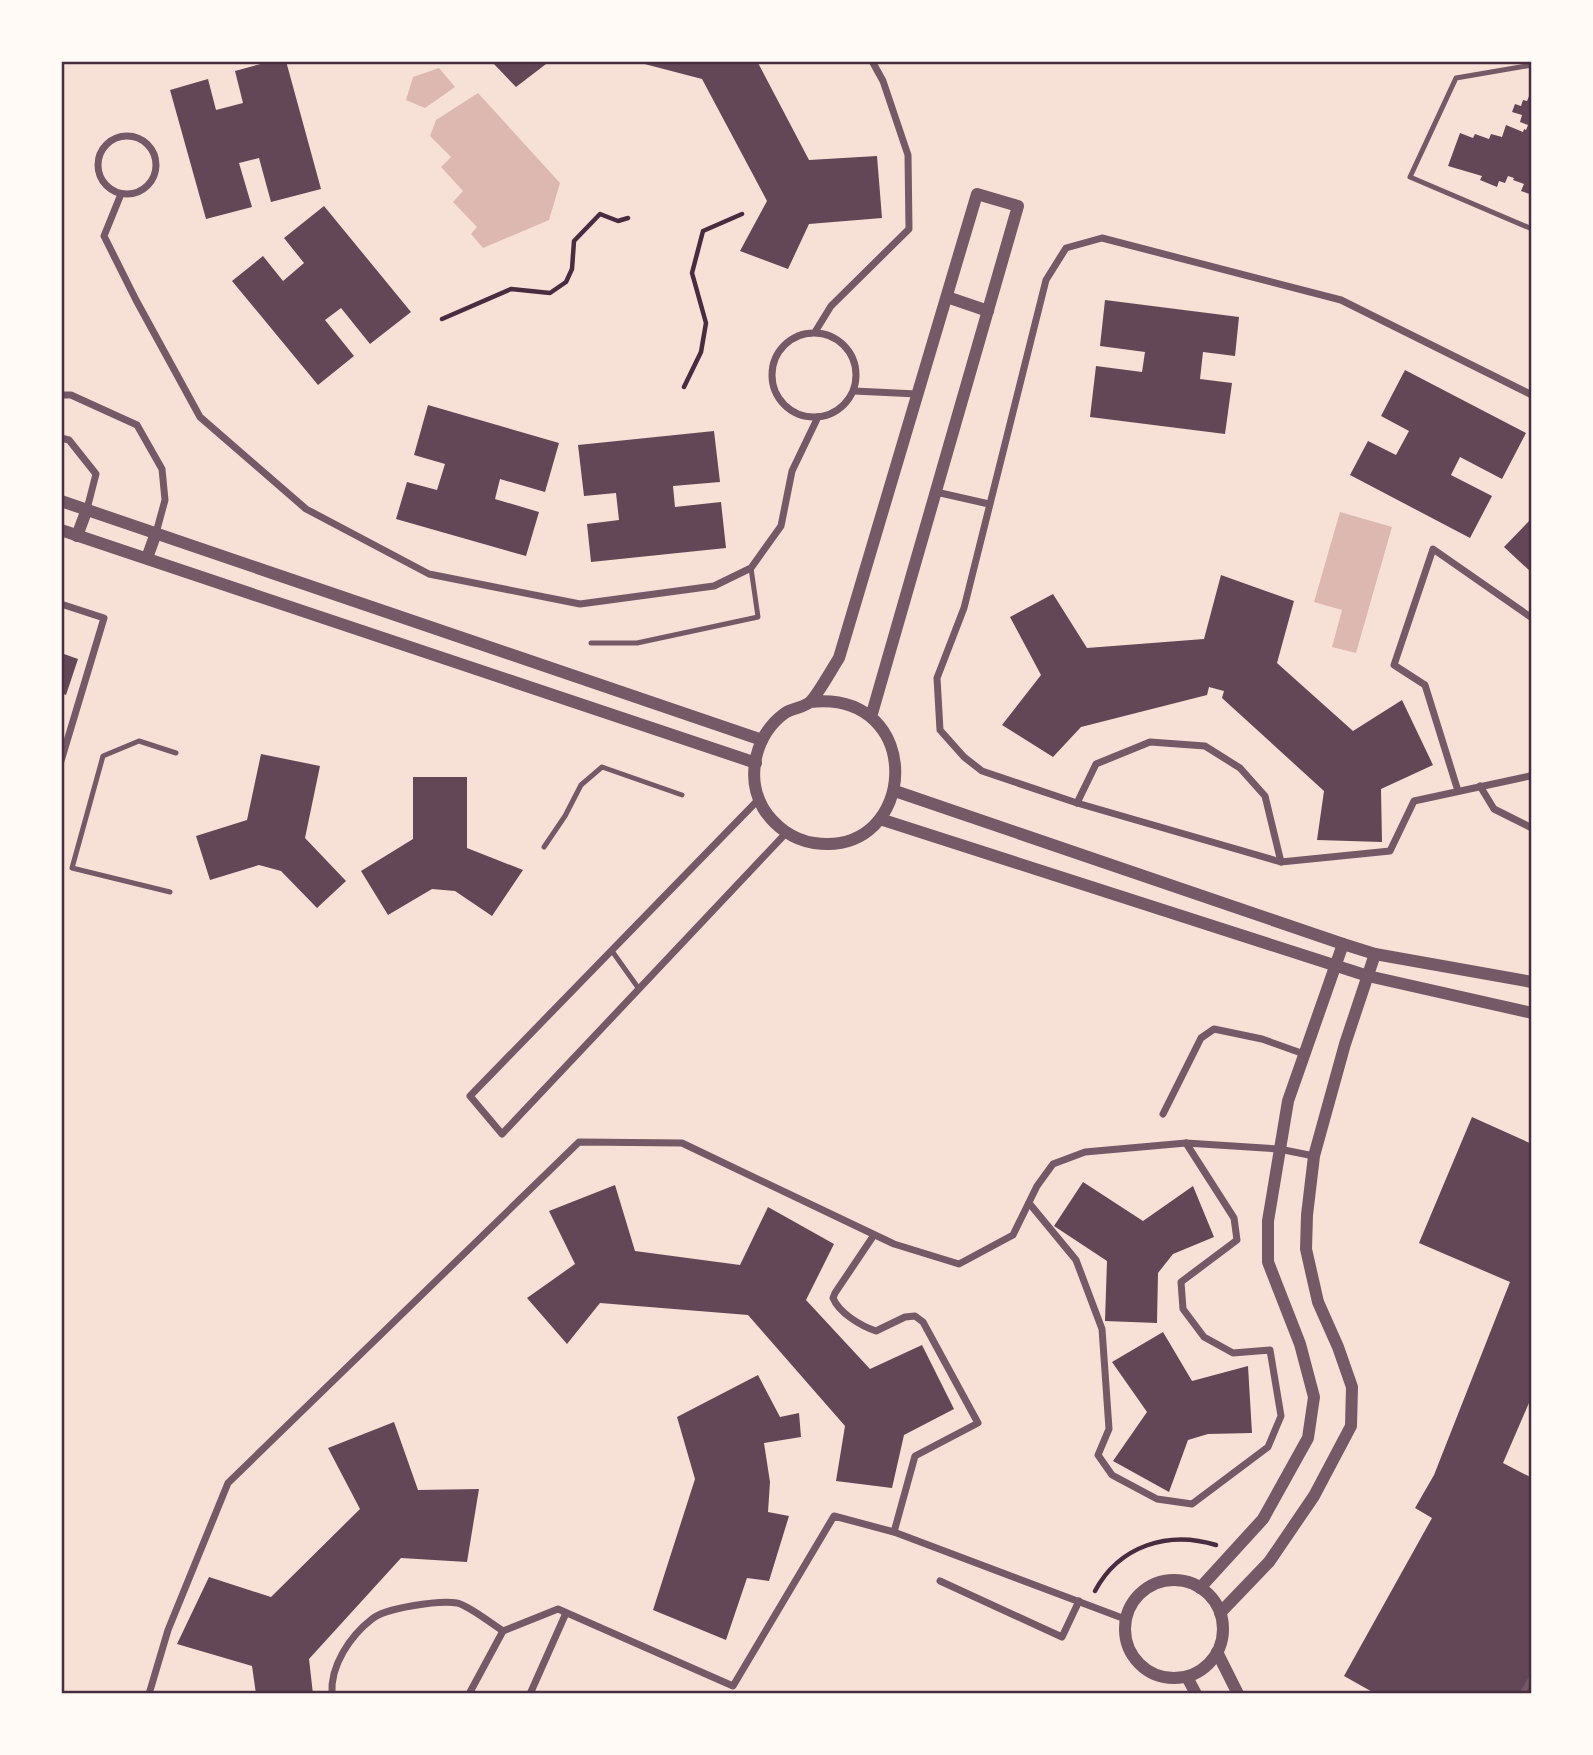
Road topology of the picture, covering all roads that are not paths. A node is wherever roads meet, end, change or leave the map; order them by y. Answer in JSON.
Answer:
{"nodes":[{"id":1,"x":872,"y":61,"type":"edge"},
{"id":2,"x":1532,"y":65,"type":"edge"},
{"id":3,"x":121,"y":194,"type":"junction"},
{"id":4,"x":1532,"y":229,"type":"edge"},
{"id":5,"x":947,"y":297,"type":"junction"},
{"id":6,"x":988,"y":310,"type":"junction"},
{"id":7,"x":815,"y":332,"type":"junction"},
{"id":8,"x":854,"y":391,"type":"junction"},
{"id":9,"x":1530,"y":392,"type":"edge"},
{"id":10,"x":918,"y":394,"type":"junction"},
{"id":11,"x":61,"y":395,"type":"edge"},
{"id":12,"x":818,"y":417,"type":"junction"},
{"id":13,"x":61,"y":438,"type":"edge"},
{"id":14,"x":936,"y":492,"type":"junction"},
{"id":15,"x":61,"y":501,"type":"edge"},
{"id":16,"x":989,"y":504,"type":"junction"},
{"id":17,"x":87,"y":509,"type":"junction"},
{"id":18,"x":61,"y":530,"type":"edge"},
{"id":19,"x":156,"y":533,"type":"junction"},
{"id":20,"x":78,"y":536,"type":"junction"},
{"id":21,"x":147,"y":558,"type":"junction"},
{"id":22,"x":751,"y":568,"type":"junction"},
{"id":23,"x":61,"y":604,"type":"edge"},
{"id":24,"x":1532,"y":618,"type":"edge"},
{"id":25,"x":591,"y":643,"type":"dead end"},
{"id":26,"x":810,"y":702,"type":"junction"},
{"id":27,"x":871,"y":717,"type":"junction"},
{"id":28,"x":762,"y":740,"type":"junction"},
{"id":29,"x":176,"y":753,"type":"dead end"},
{"id":30,"x":61,"y":761,"type":"edge"},
{"id":31,"x":756,"y":764,"type":"junction"},
{"id":32,"x":1532,"y":774,"type":"edge"},
{"id":33,"x":1479,"y":786,"type":"junction"},
{"id":34,"x":895,"y":791,"type":"junction"},
{"id":35,"x":1458,"y":791,"type":"junction"},
{"id":36,"x":682,"y":794,"type":"dead end"},
{"id":37,"x":759,"y":799,"type":"junction"},
{"id":38,"x":1077,"y":803,"type":"junction"},
{"id":39,"x":880,"y":819,"type":"junction"},
{"id":40,"x":1532,"y":828,"type":"edge"},
{"id":41,"x":787,"y":832,"type":"junction"},
{"id":42,"x":544,"y":847,"type":"dead end"},
{"id":43,"x":1280,"y":862,"type":"junction"},
{"id":44,"x":170,"y":892,"type":"dead end"},
{"id":45,"x":1343,"y":944,"type":"junction"},
{"id":46,"x":611,"y":951,"type":"junction"},
{"id":47,"x":1376,"y":954,"type":"junction"},
{"id":48,"x":1335,"y":965,"type":"junction"},
{"id":49,"x":1368,"y":976,"type":"junction"},
{"id":50,"x":1532,"y":982,"type":"edge"},
{"id":51,"x":639,"y":989,"type":"junction"},
{"id":52,"x":1532,"y":1013,"type":"edge"},
{"id":53,"x":1304,"y":1054,"type":"junction"},
{"id":54,"x":1163,"y":1115,"type":"dead end"},
{"id":55,"x":1186,"y":1143,"type":"junction"},
{"id":56,"x":1279,"y":1149,"type":"junction"},
{"id":57,"x":1314,"y":1156,"type":"junction"},
{"id":58,"x":1029,"y":1203,"type":"junction"},
{"id":59,"x":874,"y":1235,"type":"junction"},
{"id":60,"x":894,"y":1532,"type":"junction"},
{"id":61,"x":940,"y":1581,"type":"dead end"},
{"id":62,"x":1200,"y":1588,"type":"junction"},
{"id":63,"x":1079,"y":1601,"type":"junction"},
{"id":64,"x":566,"y":1613,"type":"junction"},
{"id":65,"x":1220,"y":1613,"type":"junction"},
{"id":66,"x":1125,"y":1619,"type":"junction"},
{"id":67,"x":503,"y":1632,"type":"junction"},
{"id":68,"x":1217,"y":1652,"type":"junction"},
{"id":69,"x":1532,"y":1676,"type":"edge"},
{"id":70,"x":1187,"y":1677,"type":"junction"},
{"id":71,"x":149,"y":1694,"type":"edge"},
{"id":72,"x":332,"y":1694,"type":"edge"},
{"id":73,"x":469,"y":1694,"type":"edge"},
{"id":74,"x":530,"y":1694,"type":"edge"},
{"id":75,"x":1196,"y":1694,"type":"edge"},
{"id":76,"x":1238,"y":1694,"type":"edge"},
{"id":77,"x":1522,"y":1694,"type":"edge"}],
"edges":[{"from":1,"to":7,"type":"street"},
{"from":2,"to":4,"type":"lane"},
{"from":3,"to":3,"type":"street"},
{"from":3,"to":22,"type":"street"},
{"from":5,"to":6,"type":"street"},
{"from":5,"to":6,"type":"street"},
{"from":5,"to":10,"type":"street"},
{"from":6,"to":14,"type":"street"},
{"from":7,"to":8,"type":"street"},
{"from":7,"to":12,"type":"street"},
{"from":8,"to":10,"type":"street"},
{"from":8,"to":12,"type":"street"},
{"from":9,"to":16,"type":"street"},
{"from":10,"to":26,"type":"street"},
{"from":11,"to":19,"type":"street"},
{"from":12,"to":22,"type":"street"},
{"from":13,"to":17,"type":"street"},
{"from":14,"to":16,"type":"street"},
{"from":14,"to":27,"type":"street"},
{"from":15,"to":17,"type":"street"},
{"from":16,"to":38,"type":"street"},
{"from":17,"to":19,"type":"street"},
{"from":17,"to":20,"type":"street"},
{"from":18,"to":20,"type":"street"},
{"from":19,"to":21,"type":"street"},
{"from":19,"to":28,"type":"street"},
{"from":20,"to":21,"type":"street"},
{"from":21,"to":31,"type":"street"},
{"from":22,"to":25,"type":"lane"},
{"from":23,"to":30,"type":"street"},
{"from":24,"to":35,"type":"street"},
{"from":26,"to":27,"type":"street"},
{"from":26,"to":28,"type":"street"},
{"from":27,"to":34,"type":"street"},
{"from":28,"to":31,"type":"street"},
{"from":29,"to":44,"type":"lane"},
{"from":31,"to":37,"type":"street"},
{"from":32,"to":33,"type":"street"},
{"from":33,"to":35,"type":"street"},
{"from":33,"to":40,"type":"street"},
{"from":34,"to":39,"type":"street"},
{"from":34,"to":45,"type":"street"},
{"from":35,"to":43,"type":"street"},
{"from":36,"to":42,"type":"lane"},
{"from":37,"to":41,"type":"street"},
{"from":37,"to":46,"type":"street"},
{"from":38,"to":43,"type":"street"},
{"from":38,"to":43,"type":"street"},
{"from":39,"to":41,"type":"street"},
{"from":39,"to":48,"type":"street"},
{"from":41,"to":51,"type":"street"},
{"from":45,"to":47,"type":"street"},
{"from":45,"to":48,"type":"street"},
{"from":46,"to":51,"type":"lane"},
{"from":46,"to":51,"type":"street"},
{"from":47,"to":49,"type":"street"},
{"from":47,"to":50,"type":"street"},
{"from":48,"to":49,"type":"street"},
{"from":48,"to":53,"type":"street"},
{"from":49,"to":52,"type":"street"},
{"from":49,"to":57,"type":"street"},
{"from":53,"to":54,"type":"street"},
{"from":53,"to":56,"type":"street"},
{"from":55,"to":56,"type":"street"},
{"from":55,"to":58,"type":"street"},
{"from":55,"to":58,"type":"street"},
{"from":56,"to":57,"type":"street"},
{"from":56,"to":62,"type":"street"},
{"from":57,"to":65,"type":"street"},
{"from":58,"to":59,"type":"street"},
{"from":59,"to":60,"type":"street"},
{"from":59,"to":71,"type":"street"},
{"from":60,"to":63,"type":"street"},
{"from":60,"to":64,"type":"street"},
{"from":61,"to":63,"type":"street"},
{"from":62,"to":65,"type":"street"},
{"from":62,"to":66,"type":"street"},
{"from":63,"to":66,"type":"street"},
{"from":64,"to":67,"type":"street"},
{"from":64,"to":74,"type":"street"},
{"from":65,"to":68,"type":"street"},
{"from":66,"to":70,"type":"street"},
{"from":67,"to":72,"type":"street"},
{"from":67,"to":73,"type":"street"},
{"from":68,"to":70,"type":"street"},
{"from":68,"to":76,"type":"street"},
{"from":69,"to":77,"type":"lane"},
{"from":70,"to":75,"type":"street"}]}
